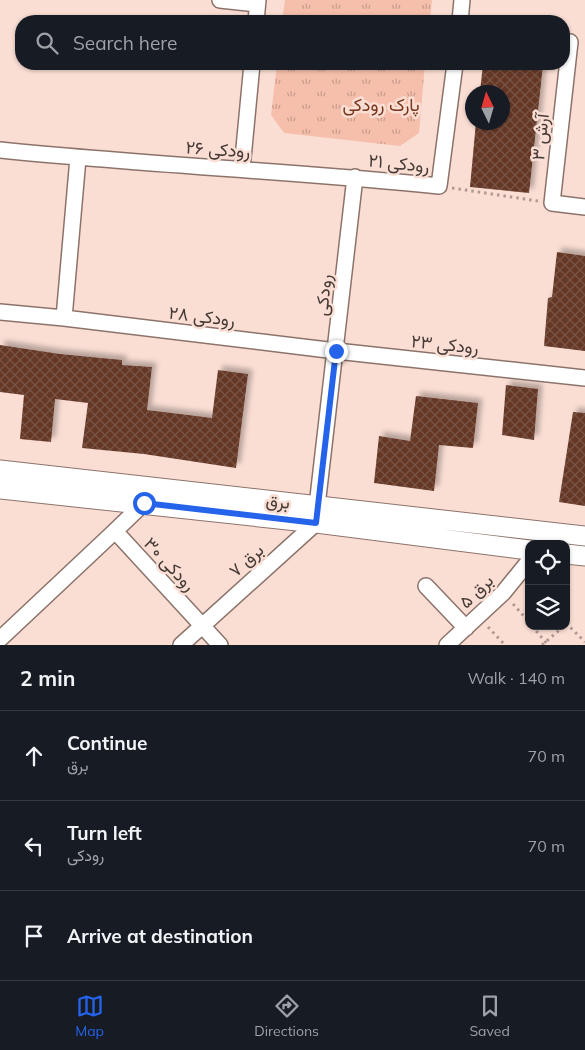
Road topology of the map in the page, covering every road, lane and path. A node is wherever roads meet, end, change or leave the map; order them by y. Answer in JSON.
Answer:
{"nodes":[{"id":1,"x":220,"y":0,"type":"edge"},
{"id":2,"x":462,"y":0,"type":"edge"},
{"id":3,"x":258,"y":2,"type":"edge"},
{"id":4,"x":257,"y":15,"type":"edge"},
{"id":5,"x":461,"y":15,"type":"edge"},
{"id":6,"x":573,"y":42,"type":"edge"},
{"id":7,"x":570,"y":65,"type":"edge"},
{"id":8,"x":251,"y":70,"type":"edge"},
{"id":9,"x":453,"y":70,"type":"edge"},
{"id":10,"x":569,"y":70,"type":"edge"},
{"id":11,"x":0,"y":150,"type":"edge"},
{"id":12,"x":78,"y":158,"type":"junction"},
{"id":13,"x":242,"y":170,"type":"junction"},
{"id":14,"x":355,"y":177,"type":"junction"},
{"id":15,"x":440,"y":186,"type":"junction"},
{"id":16,"x":552,"y":203,"type":"junction"},
{"id":17,"x":585,"y":207,"type":"edge"},
{"id":18,"x":0,"y":312,"type":"edge"},
{"id":19,"x":64,"y":318,"type":"junction"},
{"id":20,"x":336,"y":351,"type":"junction"},
{"id":21,"x":585,"y":378,"type":"edge"},
{"id":22,"x":0,"y":470,"type":"edge"},
{"id":23,"x":0,"y":489,"type":"edge"},
{"id":24,"x":144,"y":503,"type":"junction"},
{"id":25,"x":316,"y":514,"type":"junction"},
{"id":26,"x":115,"y":531,"type":"junction"},
{"id":27,"x":585,"y":536,"type":"edge"},
{"id":28,"x":525,"y":549,"type":"edge"},
{"id":29,"x":570,"y":554,"type":"edge"},
{"id":30,"x":585,"y":556,"type":"edge"},
{"id":31,"x":525,"y":566,"type":"edge"},
{"id":32,"x":426,"y":586,"type":"dead end"},
{"id":33,"x":503,"y":592,"type":"junction"},
{"id":34,"x":478,"y":617,"type":"junction"},
{"id":35,"x":525,"y":617,"type":"edge"},
{"id":36,"x":202,"y":626,"type":"junction"},
{"id":37,"x":466,"y":628,"type":"junction"},
{"id":38,"x":570,"y":628,"type":"edge"},
{"id":39,"x":535,"y":630,"type":"edge"},
{"id":40,"x":560,"y":630,"type":"edge"},
{"id":41,"x":0,"y":639,"type":"edge"},
{"id":42,"x":585,"y":642,"type":"edge"},
{"id":43,"x":545,"y":644,"type":"edge"},
{"id":44,"x":181,"y":645,"type":"edge"},
{"id":45,"x":220,"y":645,"type":"edge"},
{"id":46,"x":447,"y":645,"type":"edge"},
{"id":47,"x":505,"y":645,"type":"edge"}],
"edges":[{"from":1,"to":3,"type":"street"},
{"from":2,"to":5,"type":"street"},
{"from":3,"to":4,"type":"street"},
{"from":6,"to":7,"type":"street","name":"آرش ۳"},
{"from":8,"to":13,"type":"street"},
{"from":9,"to":15,"type":"street"},
{"from":10,"to":16,"type":"street","name":"آرش ۳"},
{"from":11,"to":12,"type":"street","name":"رودکی ۲۶"},
{"from":12,"to":13,"type":"street","name":"رودکی ۲۶"},
{"from":12,"to":19,"type":"street"},
{"from":13,"to":14,"type":"street","name":"رودکی ۲۶"},
{"from":14,"to":15,"type":"street","name":"رودکی ۲۱"},
{"from":14,"to":20,"type":"street","name":"رودکی"},
{"from":15,"to":16,"type":"path"},
{"from":16,"to":17,"type":"street"},
{"from":18,"to":19,"type":"street","name":"رودکی ۲۸"},
{"from":19,"to":20,"type":"street","name":"رودکی ۲۸"},
{"from":20,"to":21,"type":"street","name":"رودکی ۲۳"},
{"from":20,"to":25,"type":"street","name":"رودکی"},
{"from":22,"to":25,"type":"street","name":"برق"},
{"from":23,"to":24,"type":"street","name":"برق"},
{"from":24,"to":25,"type":"street","name":"برق"},
{"from":24,"to":26,"type":"street"},
{"from":25,"to":27,"type":"street","name":"برق"},
{"from":25,"to":28,"type":"street","name":"برق"},
{"from":25,"to":36,"type":"street","name":"برق ۷"},
{"from":26,"to":36,"type":"street","name":"رودکی ۳۰"},
{"from":26,"to":41,"type":"street"},
{"from":29,"to":30,"type":"street"},
{"from":31,"to":33,"type":"street","name":"برق ۵"},
{"from":32,"to":37,"type":"street"},
{"from":33,"to":34,"type":"street","name":"برق ۵"},
{"from":33,"to":35,"type":"path"},
{"from":34,"to":37,"type":"street","name":"برق ۵"},
{"from":34,"to":47,"type":"path"},
{"from":36,"to":44,"type":"street","name":"برق ۷"},
{"from":36,"to":45,"type":"street","name":"رودکی ۳۰"},
{"from":37,"to":46,"type":"street","name":"برق ۵"},
{"from":38,"to":42,"type":"path"},
{"from":39,"to":43,"type":"path"},
{"from":40,"to":43,"type":"path"}]}
